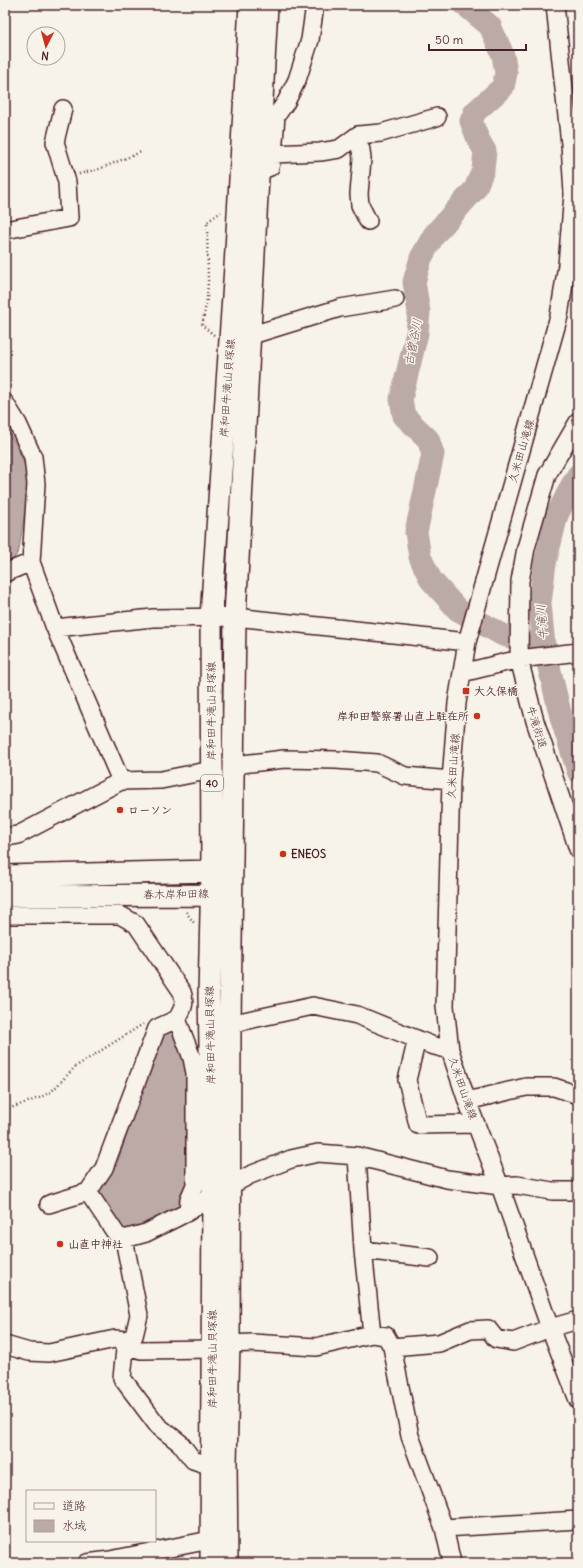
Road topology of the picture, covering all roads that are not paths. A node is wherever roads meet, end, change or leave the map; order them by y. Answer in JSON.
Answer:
{"nodes":[{"id":1,"x":250,"y":5,"type":"edge"},
{"id":2,"x":267,"y":5,"type":"edge"},
{"id":3,"x":315,"y":5,"type":"edge"},
{"id":4,"x":555,"y":5,"type":"edge"},
{"id":5,"x":63,"y":109,"type":"dead end"},
{"id":6,"x":437,"y":117,"type":"dead end"},
{"id":7,"x":356,"y":137,"type":"junction"},
{"id":8,"x":273,"y":154,"type":"junction"},
{"id":9,"x":258,"y":172,"type":"junction"},
{"id":10,"x":576,"y":199,"type":"edge"},
{"id":11,"x":368,"y":221,"type":"dead end"},
{"id":12,"x":5,"y":230,"type":"edge"},
{"id":13,"x":573,"y":265,"type":"edge"},
{"id":14,"x":395,"y":299,"type":"dead end"},
{"id":15,"x":249,"y":336,"type":"junction"},
{"id":16,"x":5,"y":403,"type":"edge"},
{"id":17,"x":578,"y":422,"type":"edge"},
{"id":18,"x":31,"y":562,"type":"junction"},
{"id":19,"x":5,"y":573,"type":"edge"},
{"id":20,"x":211,"y":617,"type":"junction"},
{"id":21,"x":235,"y":617,"type":"junction"},
{"id":22,"x":55,"y":628,"type":"junction"},
{"id":23,"x":469,"y":636,"type":"junction"},
{"id":24,"x":575,"y":652,"type":"edge"},
{"id":25,"x":522,"y":658,"type":"junction"},
{"id":26,"x":462,"y":673,"type":"junction"},
{"id":27,"x":234,"y":765,"type":"junction"},
{"id":28,"x":212,"y":770,"type":"junction"},
{"id":29,"x":451,"y":780,"type":"junction"},
{"id":30,"x":121,"y":781,"type":"junction"},
{"id":31,"x":5,"y":838,"type":"edge"},
{"id":32,"x":578,"y":850,"type":"edge"},
{"id":33,"x":212,"y":871,"type":"junction"},
{"id":34,"x":5,"y":876,"type":"edge"},
{"id":35,"x":233,"y":884,"type":"junction"},
{"id":36,"x":211,"y":895,"type":"junction"},
{"id":37,"x":5,"y":896,"type":"edge"},
{"id":38,"x":5,"y":915,"type":"edge"},
{"id":39,"x":209,"y":995,"type":"junction"},
{"id":40,"x":184,"y":999,"type":"junction"},
{"id":41,"x":177,"y":1019,"type":"junction"},
{"id":42,"x":230,"y":1024,"type":"junction"},
{"id":43,"x":418,"y":1039,"type":"junction"},
{"id":44,"x":450,"y":1050,"type":"junction"},
{"id":45,"x":578,"y":1095,"type":"edge"},
{"id":46,"x":467,"y":1101,"type":"junction"},
{"id":47,"x":476,"y":1124,"type":"junction"},
{"id":48,"x":356,"y":1156,"type":"junction"},
{"id":49,"x":500,"y":1186,"type":"junction"},
{"id":50,"x":221,"y":1190,"type":"junction"},
{"id":51,"x":578,"y":1191,"type":"edge"},
{"id":52,"x":88,"y":1192,"type":"junction"},
{"id":53,"x":49,"y":1204,"type":"dead end"},
{"id":54,"x":188,"y":1212,"type":"junction"},
{"id":55,"x":124,"y":1239,"type":"junction"},
{"id":56,"x":363,"y":1250,"type":"junction"},
{"id":57,"x":430,"y":1258,"type":"dead end"},
{"id":58,"x":578,"y":1320,"type":"edge"},
{"id":59,"x":550,"y":1328,"type":"junction"},
{"id":60,"x":372,"y":1334,"type":"junction"},
{"id":61,"x":126,"y":1343,"type":"junction"},
{"id":62,"x":5,"y":1345,"type":"edge"},
{"id":63,"x":221,"y":1346,"type":"junction"},
{"id":64,"x":392,"y":1347,"type":"junction"},
{"id":65,"x":578,"y":1400,"type":"edge"},
{"id":66,"x":211,"y":1466,"type":"junction"},
{"id":67,"x":578,"y":1520,"type":"edge"},
{"id":68,"x":444,"y":1528,"type":"junction"},
{"id":69,"x":210,"y":1540,"type":"junction"},
{"id":70,"x":87,"y":1563,"type":"edge"},
{"id":71,"x":211,"y":1563,"type":"edge"},
{"id":72,"x":227,"y":1563,"type":"edge"},
{"id":73,"x":452,"y":1563,"type":"edge"}],
"edges":[{"from":1,"to":20,"type":"main road","name":"岸和田牛滝山貝塚線","number":"40"},
{"from":2,"to":9,"type":"main road","name":"岸和田牛滝山貝塚線","number":"40"},
{"from":3,"to":8,"type":"street"},
{"from":4,"to":10,"type":"street","name":"久米田山滝線"},
{"from":5,"to":12,"type":"street"},
{"from":6,"to":7,"type":"street"},
{"from":7,"to":8,"type":"street"},
{"from":7,"to":11,"type":"street"},
{"from":8,"to":9,"type":"street"},
{"from":9,"to":15,"type":"main road","name":"岸和田牛滝山貝塚線","number":"40"},
{"from":10,"to":13,"type":"street","name":"久米田山滝線"},
{"from":13,"to":23,"type":"street","name":"久米田山滝線"},
{"from":14,"to":15,"type":"street"},
{"from":15,"to":21,"type":"main road","name":"岸和田牛滝山貝塚線","number":"40"},
{"from":16,"to":18,"type":"street"},
{"from":17,"to":25,"type":"street","name":"牛滝街道"},
{"from":18,"to":19,"type":"street"},
{"from":18,"to":22,"type":"street"},
{"from":20,"to":21,"type":"street"},
{"from":20,"to":22,"type":"street"},
{"from":20,"to":28,"type":"main road","name":"岸和田牛滝山貝塚線","number":"40"},
{"from":21,"to":23,"type":"street"},
{"from":21,"to":27,"type":"main road","name":"岸和田牛滝山貝塚線","number":"40"},
{"from":22,"to":30,"type":"street"},
{"from":23,"to":26,"type":"street","name":"久米田山滝線"},
{"from":24,"to":25,"type":"street"},
{"from":25,"to":26,"type":"street"},
{"from":25,"to":32,"type":"street","name":"牛滝街道"},
{"from":26,"to":29,"type":"street","name":"久米田山滝線"},
{"from":27,"to":29,"type":"street"},
{"from":27,"to":35,"type":"main road","name":"岸和田牛滝山貝塚線","number":"40"},
{"from":28,"to":30,"type":"street"},
{"from":28,"to":33,"type":"main road","name":"岸和田牛滝山貝塚線","number":"40"},
{"from":29,"to":44,"type":"street","name":"久米田山滝線"},
{"from":30,"to":31,"type":"street"},
{"from":33,"to":34,"type":"main road","name":"春木岸和田線"},
{"from":33,"to":35,"type":"main road","name":"春木岸和田線"},
{"from":33,"to":36,"type":"main road","name":"岸和田牛滝山貝塚線","number":"40"},
{"from":35,"to":36,"type":"main road","name":"春木岸和田線"},
{"from":35,"to":42,"type":"main road","name":"岸和田牛滝山貝塚線","number":"40"},
{"from":36,"to":37,"type":"main road","name":"春木岸和田線"},
{"from":36,"to":39,"type":"main road","name":"岸和田牛滝山貝塚線","number":"40"},
{"from":38,"to":40,"type":"street"},
{"from":39,"to":40,"type":"street"},
{"from":39,"to":50,"type":"main road","name":"岸和田牛滝山貝塚線","number":"40"},
{"from":40,"to":41,"type":"street"},
{"from":41,"to":52,"type":"street"},
{"from":41,"to":54,"type":"street"},
{"from":42,"to":43,"type":"street"},
{"from":42,"to":50,"type":"main road","name":"岸和田牛滝山貝塚線","number":"40"},
{"from":43,"to":44,"type":"street"},
{"from":43,"to":47,"type":"street"},
{"from":44,"to":46,"type":"street","name":"久米田山滝線"},
{"from":45,"to":46,"type":"street"},
{"from":46,"to":47,"type":"street","name":"久米田山滝線"},
{"from":47,"to":49,"type":"street","name":"久米田山滝線"},
{"from":48,"to":49,"type":"street"},
{"from":48,"to":50,"type":"street"},
{"from":48,"to":56,"type":"street"},
{"from":49,"to":51,"type":"street"},
{"from":49,"to":59,"type":"street","name":"久米田山滝線"},
{"from":50,"to":54,"type":"street"},
{"from":50,"to":63,"type":"main road","name":"岸和田牛滝山貝塚線","number":"40"},
{"from":52,"to":53,"type":"street"},
{"from":52,"to":55,"type":"street"},
{"from":54,"to":55,"type":"street"},
{"from":55,"to":61,"type":"street"},
{"from":56,"to":57,"type":"street"},
{"from":56,"to":60,"type":"street"},
{"from":58,"to":59,"type":"street"},
{"from":59,"to":64,"type":"street"},
{"from":59,"to":65,"type":"street","name":"久米田山滝線"},
{"from":60,"to":63,"type":"street"},
{"from":60,"to":64,"type":"street"},
{"from":61,"to":62,"type":"street"},
{"from":61,"to":63,"type":"street"},
{"from":61,"to":66,"type":"street"},
{"from":63,"to":66,"type":"main road","name":"岸和田牛滝山貝塚線","number":"40"},
{"from":63,"to":72,"type":"main road","name":"岸和田牛滝山貝塚線","number":"40"},
{"from":64,"to":68,"type":"street"},
{"from":66,"to":69,"type":"main road","name":"岸和田牛滝山貝塚線","number":"40"},
{"from":67,"to":68,"type":"street"},
{"from":68,"to":73,"type":"street"},
{"from":69,"to":70,"type":"street"},
{"from":69,"to":71,"type":"main road","name":"岸和田牛滝山貝塚線","number":"40"}]}
